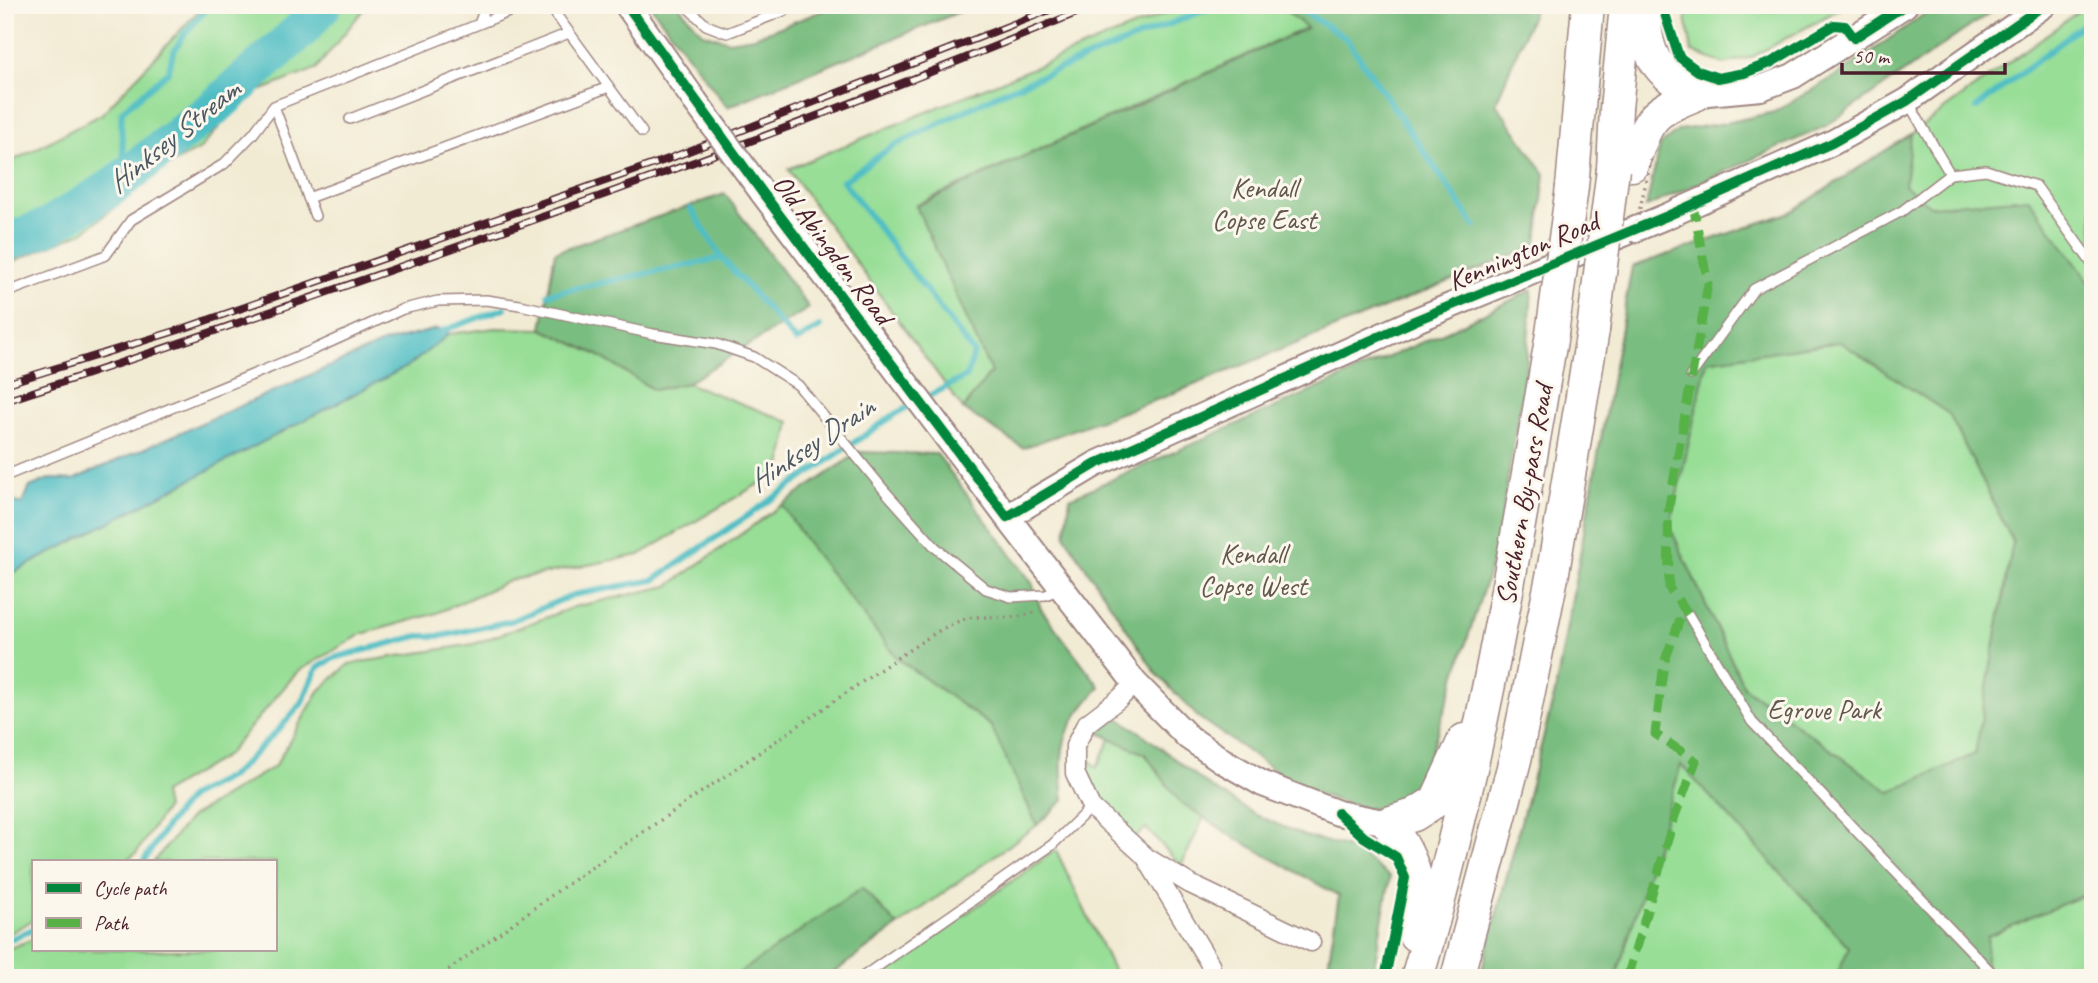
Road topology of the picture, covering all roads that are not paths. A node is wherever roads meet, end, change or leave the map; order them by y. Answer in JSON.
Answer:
{"nodes":[{"id":1,"x":486,"y":5,"type":"edge"},
{"id":2,"x":526,"y":5,"type":"edge"},
{"id":3,"x":549,"y":5,"type":"edge"},
{"id":4,"x":627,"y":5,"type":"edge"},
{"id":5,"x":685,"y":5,"type":"edge"},
{"id":6,"x":799,"y":5,"type":"edge"},
{"id":7,"x":1588,"y":5,"type":"edge"},
{"id":8,"x":1626,"y":5,"type":"edge"},
{"id":9,"x":1643,"y":5,"type":"edge"},
{"id":10,"x":1905,"y":5,"type":"edge"},
{"id":11,"x":2044,"y":5,"type":"edge"},
{"id":12,"x":479,"y":24,"type":"junction"},
{"id":13,"x":569,"y":33,"type":"junction"},
{"id":14,"x":609,"y":88,"type":"junction"},
{"id":15,"x":1698,"y":94,"type":"junction"},
{"id":16,"x":1907,"y":101,"type":"junction"},
{"id":17,"x":274,"y":106,"type":"junction"},
{"id":18,"x":350,"y":118,"type":"dead end"},
{"id":19,"x":642,"y":132,"type":"dead end"},
{"id":20,"x":1632,"y":165,"type":"junction"},
{"id":21,"x":1950,"y":174,"type":"junction"},
{"id":22,"x":308,"y":198,"type":"junction"},
{"id":23,"x":315,"y":216,"type":"dead end"},
{"id":24,"x":2093,"y":265,"type":"edge"},
{"id":25,"x":5,"y":293,"type":"edge"},
{"id":26,"x":1691,"y":375,"type":"dead end"},
{"id":27,"x":5,"y":476,"type":"edge"},
{"id":28,"x":1007,"y":517,"type":"junction"},
{"id":29,"x":1065,"y":590,"type":"junction"},
{"id":30,"x":1688,"y":614,"type":"dead end"},
{"id":31,"x":1135,"y":683,"type":"junction"},
{"id":32,"x":1490,"y":684,"type":"junction"},
{"id":33,"x":1091,"y":807,"type":"junction"},
{"id":34,"x":1388,"y":823,"type":"junction"},
{"id":35,"x":1145,"y":856,"type":"junction"},
{"id":36,"x":1311,"y":942,"type":"dead end"},
{"id":37,"x":861,"y":978,"type":"edge"},
{"id":38,"x":1213,"y":978,"type":"edge"},
{"id":39,"x":1410,"y":978,"type":"edge"},
{"id":40,"x":1417,"y":978,"type":"edge"},
{"id":41,"x":1457,"y":978,"type":"edge"},
{"id":42,"x":1997,"y":978,"type":"edge"}],
"edges":[{"from":1,"to":12,"type":"lane"},
{"from":2,"to":12,"type":"lane"},
{"from":3,"to":13,"type":"lane"},
{"from":4,"to":28,"type":"street","name":"Old Abingdon Road","bridge":true},
{"from":5,"to":6,"type":"lane"},
{"from":7,"to":32,"type":"highway","name":"Southern By-pass Road","bridge":true},
{"from":8,"to":20,"type":"highway","name":"Southern By-pass Road"},
{"from":9,"to":15,"type":"highway"},
{"from":10,"to":15,"type":"street"},
{"from":11,"to":16,"type":"street","name":"Kennington Road"},
{"from":12,"to":17,"type":"lane"},
{"from":13,"to":14,"type":"lane"},
{"from":13,"to":18,"type":"lane"},
{"from":14,"to":19,"type":"lane"},
{"from":14,"to":22,"type":"lane"},
{"from":15,"to":20,"type":"highway"},
{"from":16,"to":21,"type":"lane"},
{"from":16,"to":28,"type":"street","name":"Kennington Road"},
{"from":17,"to":22,"type":"lane"},
{"from":17,"to":25,"type":"lane"},
{"from":20,"to":41,"type":"highway","name":"Southern By-pass Road","bridge":true},
{"from":21,"to":24,"type":"lane"},
{"from":21,"to":26,"type":"lane"},
{"from":22,"to":23,"type":"lane"},
{"from":27,"to":29,"type":"lane"},
{"from":28,"to":29,"type":"street","name":"Old Abingdon Road"},
{"from":29,"to":31,"type":"street","name":"Old Abingdon Road"},
{"from":30,"to":42,"type":"lane"},
{"from":31,"to":33,"type":"street"},
{"from":31,"to":34,"type":"street","name":"Old Abingdon Road"},
{"from":32,"to":34,"type":"highway"},
{"from":32,"to":40,"type":"highway","name":"Southern By-pass Road"},
{"from":33,"to":35,"type":"street"},
{"from":33,"to":37,"type":"lane"},
{"from":34,"to":39,"type":"highway"},
{"from":35,"to":36,"type":"street"},
{"from":35,"to":38,"type":"street"}]}
